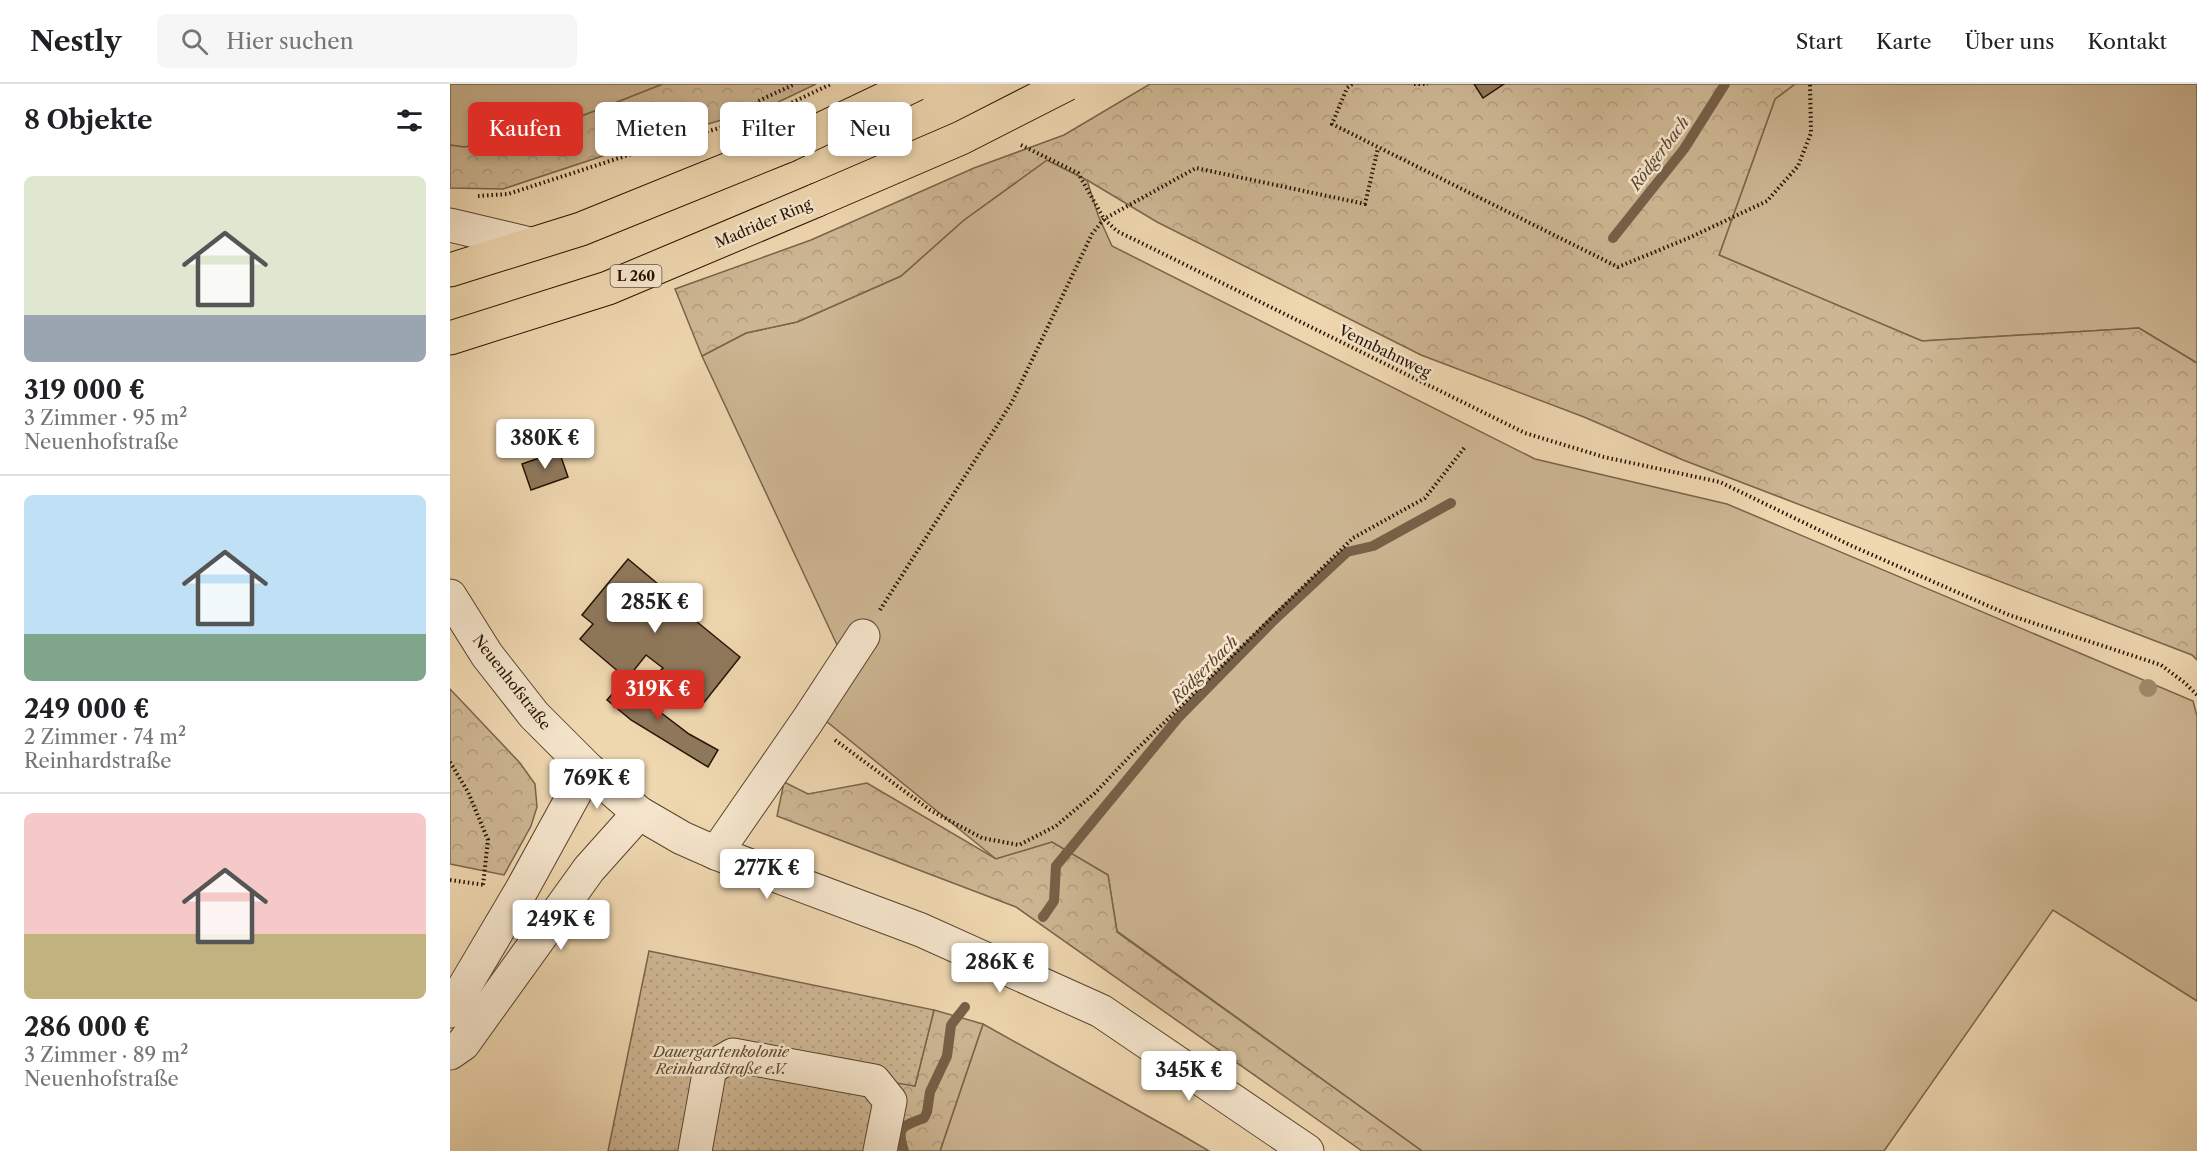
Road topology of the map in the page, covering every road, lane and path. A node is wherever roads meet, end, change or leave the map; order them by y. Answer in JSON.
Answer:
{"nodes":[{"id":1,"x":795,"y":84,"type":"edge"},
{"id":2,"x":831,"y":84,"type":"edge"},
{"id":3,"x":916,"y":84,"type":"edge"},
{"id":4,"x":1067,"y":84,"type":"edge"},
{"id":5,"x":1352,"y":84,"type":"edge"},
{"id":6,"x":1414,"y":84,"type":"edge"},
{"id":7,"x":1428,"y":84,"type":"edge"},
{"id":8,"x":1810,"y":84,"type":"edge"},
{"id":9,"x":756,"y":102,"type":"edge"},
{"id":10,"x":793,"y":102,"type":"edge"},
{"id":11,"x":720,"y":128,"type":"edge"},
{"id":12,"x":1377,"y":148,"type":"junction"},
{"id":13,"x":1078,"y":173,"type":"dead end"},
{"id":14,"x":469,"y":197,"type":"dead end"},
{"id":15,"x":1104,"y":219,"type":"junction"},
{"id":16,"x":450,"y":225,"type":"edge"},
{"id":17,"x":530,"y":244,"type":"junction"},
{"id":18,"x":450,"y":270,"type":"edge"},
{"id":19,"x":450,"y":338,"type":"edge"},
{"id":20,"x":1465,"y":447,"type":"dead end"},
{"id":21,"x":450,"y":596,"type":"edge"},
{"id":22,"x":863,"y":636,"type":"joint"},
{"id":23,"x":2197,"y":695,"type":"edge"},
{"id":24,"x":808,"y":720,"type":"junction"},
{"id":25,"x":450,"y":762,"type":"edge"},
{"id":26,"x":588,"y":769,"type":"junction"},
{"id":27,"x":639,"y":813,"type":"junction"},
{"id":28,"x":716,"y":853,"type":"junction"},
{"id":29,"x":483,"y":885,"type":"dead end"},
{"id":30,"x":450,"y":1011,"type":"edge"},
{"id":31,"x":450,"y":1053,"type":"edge"},
{"id":32,"x":695,"y":1151,"type":"edge"},
{"id":33,"x":880,"y":1151,"type":"edge"},
{"id":34,"x":1306,"y":1151,"type":"edge"}],
"edges":[{"from":1,"to":9,"type":"path"},
{"from":2,"to":10,"type":"path"},
{"from":3,"to":17,"type":"main road","bridge":true},
{"from":4,"to":19,"type":"main road","name":"Madrider Ring","number":"L 260","bridge":true},
{"from":5,"to":12,"type":"path"},
{"from":6,"to":7,"type":"path"},
{"from":8,"to":12,"type":"path"},
{"from":11,"to":14,"type":"path"},
{"from":12,"to":15,"type":"path"},
{"from":13,"to":15,"type":"path","name":"Vennbahnweg"},
{"from":15,"to":22,"type":"path"},
{"from":15,"to":23,"type":"path","name":"Vennbahnweg"},
{"from":16,"to":17,"type":"street"},
{"from":17,"to":18,"type":"main road"},
{"from":20,"to":24,"type":"path"},
{"from":21,"to":26,"type":"street","name":"Neuenhofstraße"},
{"from":22,"to":24,"type":"street"},
{"from":24,"to":28,"type":"street"},
{"from":25,"to":29,"type":"path"},
{"from":26,"to":27,"type":"street","name":"Neuenhofstraße"},
{"from":26,"to":30,"type":"street"},
{"from":27,"to":28,"type":"street","name":"Neuenhofstraße"},
{"from":27,"to":31,"type":"street"},
{"from":28,"to":34,"type":"street","name":"Neuenhofstraße"},
{"from":32,"to":33,"type":"street"}]}
